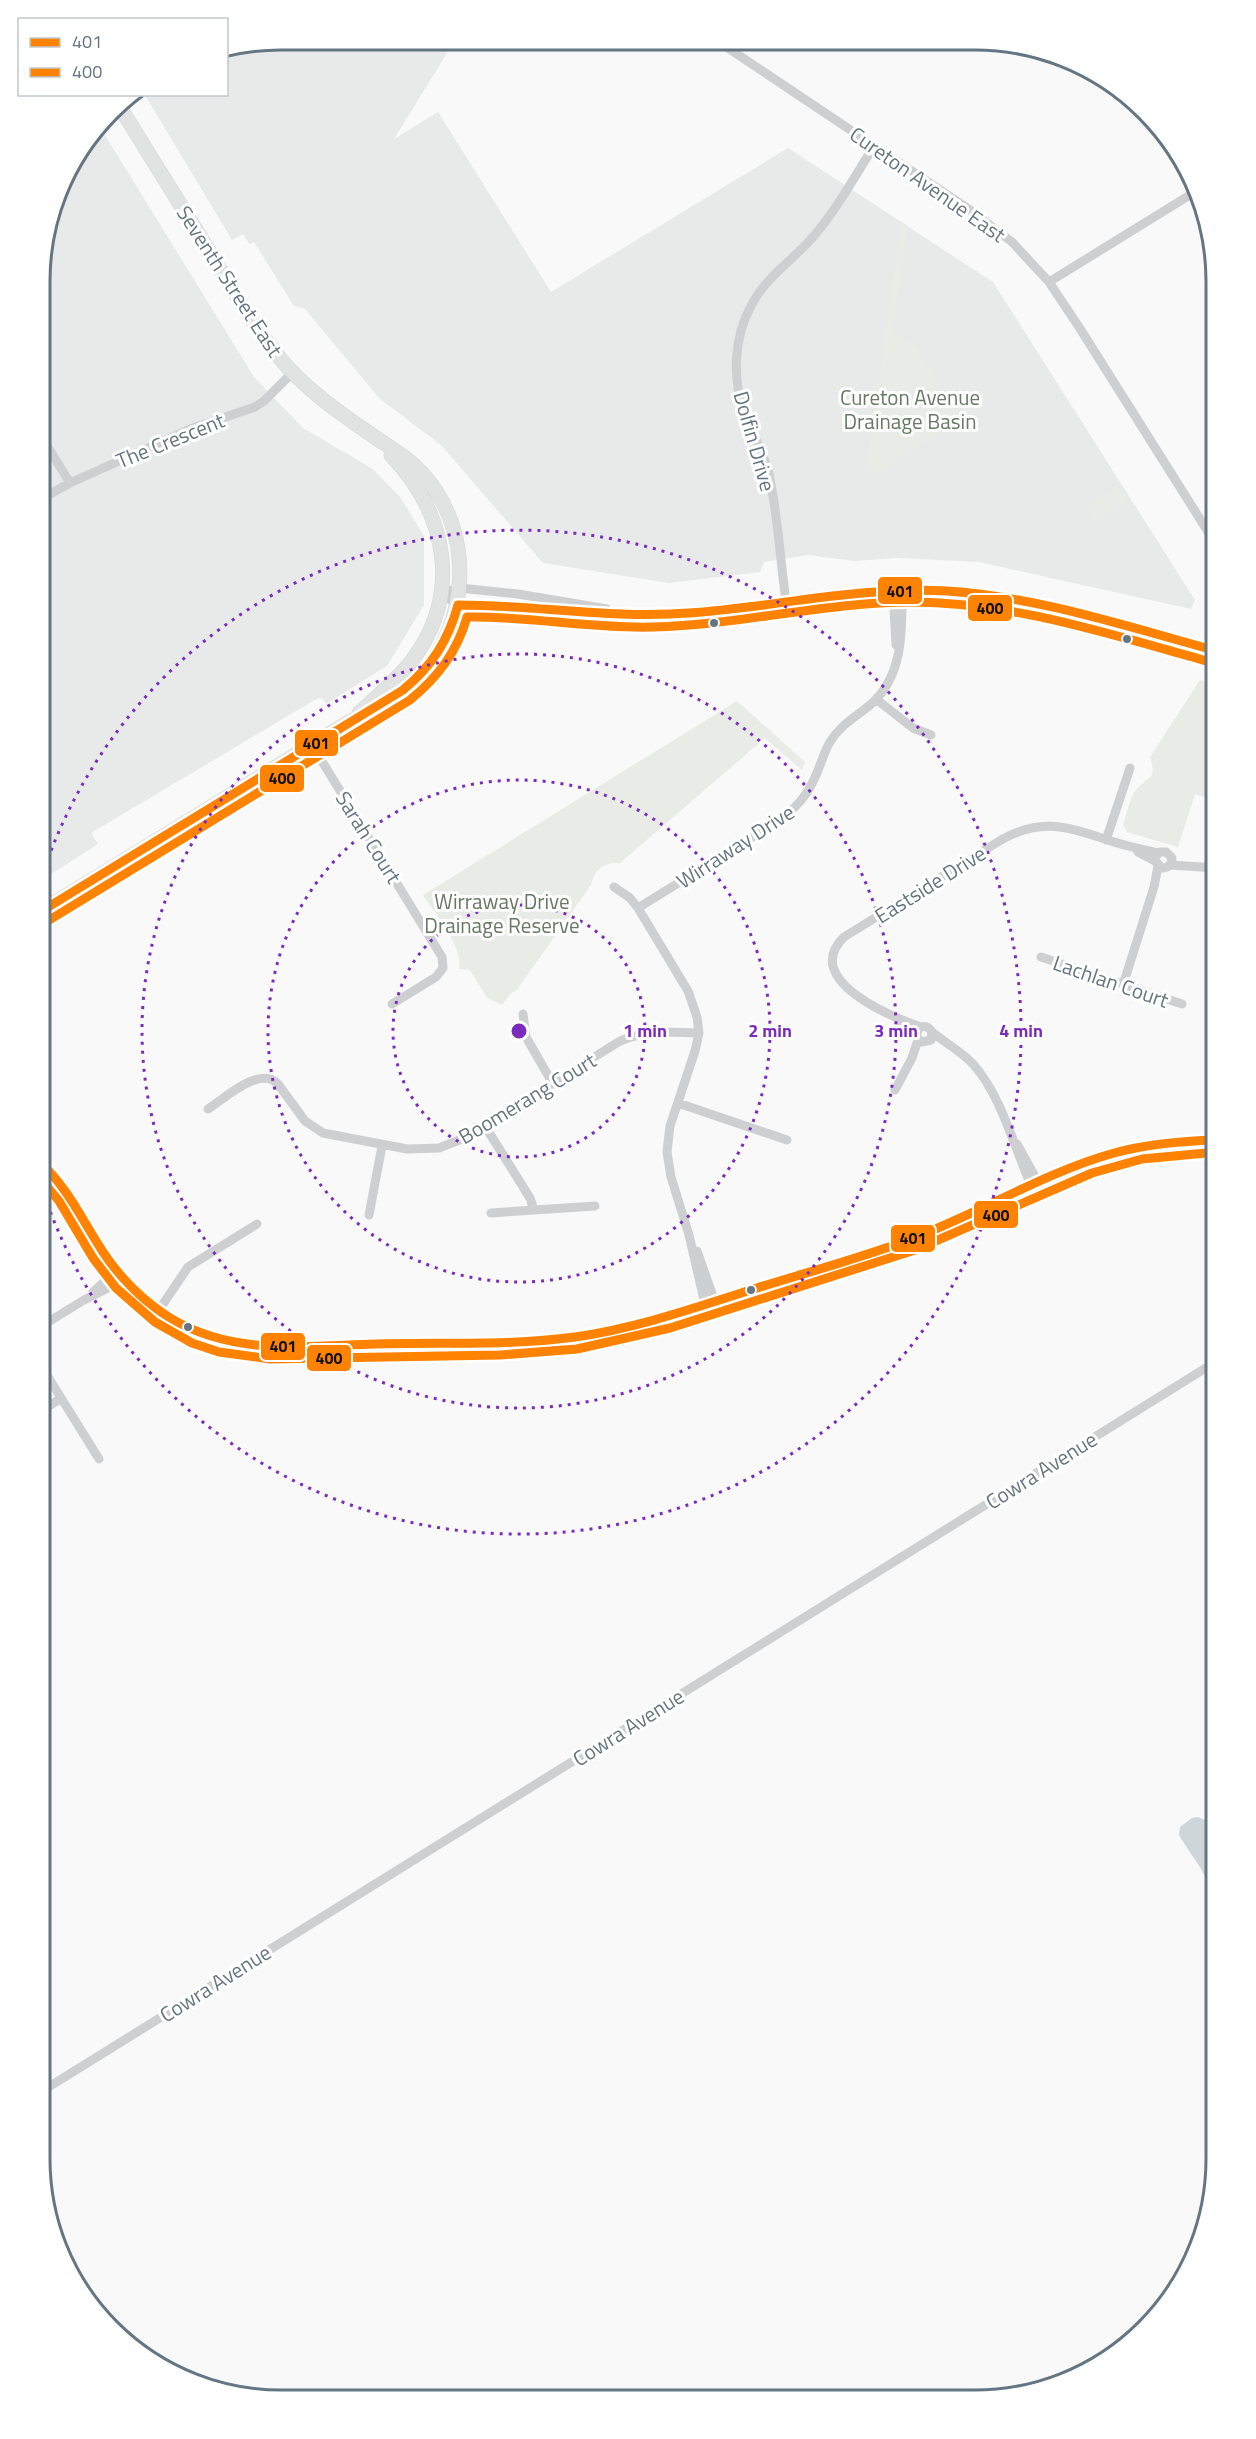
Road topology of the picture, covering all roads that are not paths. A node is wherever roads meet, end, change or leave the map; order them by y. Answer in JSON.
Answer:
{"nodes":[{"id":1,"x":731,"y":50,"type":"edge"},
{"id":2,"x":123,"y":112,"type":"edge"},
{"id":3,"x":874,"y":146,"type":"junction"},
{"id":4,"x":1190,"y":195,"type":"edge"},
{"id":5,"x":1048,"y":282,"type":"junction"},
{"id":6,"x":293,"y":372,"type":"junction"},
{"id":7,"x":370,"y":434,"type":"junction"},
{"id":8,"x":50,"y":451,"type":"edge"},
{"id":9,"x":70,"y":483,"type":"junction"},
{"id":10,"x":50,"y":495,"type":"edge"},
{"id":11,"x":1206,"y":528,"type":"edge"},
{"id":12,"x":460,"y":588,"type":"junction"},
{"id":13,"x":898,"y":590,"type":"junction"},
{"id":14,"x":441,"y":593,"type":"junction"},
{"id":15,"x":786,"y":601,"type":"junction"},
{"id":16,"x":458,"y":605,"type":"junction"},
{"id":17,"x":629,"y":614,"type":"junction"},
{"id":18,"x":1206,"y":648,"type":"edge"},
{"id":19,"x":876,"y":699,"type":"junction"},
{"id":20,"x":349,"y":722,"type":"junction"},
{"id":21,"x":931,"y":735,"type":"dead end"},
{"id":22,"x":312,"y":745,"type":"junction"},
{"id":23,"x":1130,"y":768,"type":"dead end"},
{"id":24,"x":1106,"y":840,"type":"junction"},
{"id":25,"x":1163,"y":862,"type":"junction"},
{"id":26,"x":1206,"y":868,"type":"edge"},
{"id":27,"x":614,"y":887,"type":"dead end"},
{"id":28,"x":50,"y":906,"type":"edge"},
{"id":29,"x":638,"y":908,"type":"junction"},
{"id":30,"x":1041,"y":957,"type":"dead end"},
{"id":31,"x":1123,"y":985,"type":"junction"},
{"id":32,"x":392,"y":1004,"type":"dead end"},
{"id":33,"x":1182,"y":1004,"type":"dead end"},
{"id":34,"x":523,"y":1014,"type":"dead end"},
{"id":35,"x":699,"y":1033,"type":"junction"},
{"id":36,"x":923,"y":1036,"type":"junction"},
{"id":37,"x":553,"y":1084,"type":"junction"},
{"id":38,"x":895,"y":1090,"type":"dead end"},
{"id":39,"x":678,"y":1103,"type":"junction"},
{"id":40,"x":208,"y":1109,"type":"dead end"},
{"id":41,"x":485,"y":1126,"type":"junction"},
{"id":42,"x":787,"y":1140,"type":"dead end"},
{"id":43,"x":1206,"y":1140,"type":"edge"},
{"id":44,"x":382,"y":1146,"type":"junction"},
{"id":45,"x":50,"y":1172,"type":"edge"},
{"id":46,"x":1035,"y":1183,"type":"junction"},
{"id":47,"x":595,"y":1206,"type":"dead end"},
{"id":48,"x":534,"y":1210,"type":"junction"},
{"id":49,"x":491,"y":1213,"type":"dead end"},
{"id":50,"x":369,"y":1215,"type":"dead end"},
{"id":51,"x":256,"y":1224,"type":"dead end"},
{"id":52,"x":117,"y":1270,"type":"junction"},
{"id":53,"x":126,"y":1279,"type":"junction"},
{"id":54,"x":84,"y":1300,"type":"junction"},
{"id":55,"x":710,"y":1303,"type":"junction"},
{"id":56,"x":159,"y":1310,"type":"junction"},
{"id":57,"x":50,"y":1321,"type":"edge"},
{"id":58,"x":1206,"y":1368,"type":"edge"},
{"id":59,"x":50,"y":1380,"type":"edge"},
{"id":60,"x":61,"y":1398,"type":"junction"},
{"id":61,"x":50,"y":1405,"type":"edge"},
{"id":62,"x":99,"y":1459,"type":"dead end"},
{"id":63,"x":50,"y":2086,"type":"edge"}],
"edges":[{"from":1,"to":3,"type":"street","name":"Cureton Avenue East"},
{"from":2,"to":6,"type":"main road","name":"Seventh Street East"},
{"from":3,"to":5,"type":"street","name":"Cureton Avenue East"},
{"from":3,"to":15,"type":"street","name":"Dolfin Drive"},
{"from":4,"to":5,"type":"street"},
{"from":5,"to":11,"type":"street","name":"Cureton Avenue East"},
{"from":6,"to":7,"type":"main road","name":"Seventh Street East"},
{"from":6,"to":9,"type":"street","name":"The Crescent"},
{"from":7,"to":12,"type":"main road","name":"Seventh Street East"},
{"from":7,"to":14,"type":"main road","name":"Seventh Street East"},
{"from":8,"to":9,"type":"street"},
{"from":9,"to":10,"type":"street","name":"The Crescent"},
{"from":12,"to":14,"type":"street"},
{"from":12,"to":16,"type":"main road","name":"Seventh Street East"},
{"from":12,"to":17,"type":"street"},
{"from":13,"to":15,"type":"street"},
{"from":13,"to":18,"type":"street"},
{"from":13,"to":19,"type":"street","name":"Wirraway Drive"},
{"from":14,"to":16,"type":"street"},
{"from":14,"to":20,"type":"main road","name":"Seventh Street East"},
{"from":15,"to":17,"type":"street"},
{"from":16,"to":17,"type":"street"},
{"from":16,"to":20,"type":"main road","name":"Seventh Street East"},
{"from":19,"to":21,"type":"street"},
{"from":19,"to":29,"type":"street","name":"Wirraway Drive"},
{"from":20,"to":22,"type":"main road"},
{"from":22,"to":28,"type":"main road"},
{"from":22,"to":32,"type":"street","name":"Sarah Court"},
{"from":23,"to":24,"type":"street"},
{"from":24,"to":25,"type":"street","name":"Eastside Drive"},
{"from":24,"to":36,"type":"street","name":"Eastside Drive"},
{"from":25,"to":26,"type":"street","name":"Eastside Drive"},
{"from":25,"to":31,"type":"street"},
{"from":27,"to":29,"type":"street"},
{"from":29,"to":35,"type":"street"},
{"from":30,"to":31,"type":"street","name":"Lachlan Court"},
{"from":31,"to":33,"type":"street","name":"Lachlan Court"},
{"from":34,"to":37,"type":"street"},
{"from":35,"to":37,"type":"street","name":"Boomerang Court"},
{"from":35,"to":39,"type":"street"},
{"from":36,"to":38,"type":"street"},
{"from":36,"to":46,"type":"street","name":"Eastside Drive"},
{"from":37,"to":41,"type":"street","name":"Boomerang Court"},
{"from":39,"to":42,"type":"street"},
{"from":39,"to":55,"type":"street"},
{"from":40,"to":44,"type":"street","name":"Boomerang Court"},
{"from":41,"to":44,"type":"street","name":"Boomerang Court"},
{"from":41,"to":48,"type":"street"},
{"from":43,"to":46,"type":"street"},
{"from":44,"to":50,"type":"street"},
{"from":45,"to":52,"type":"street"},
{"from":46,"to":55,"type":"street"},
{"from":47,"to":48,"type":"street"},
{"from":48,"to":49,"type":"street"},
{"from":51,"to":56,"type":"street"},
{"from":52,"to":53,"type":"street"},
{"from":52,"to":54,"type":"street"},
{"from":53,"to":54,"type":"street"},
{"from":53,"to":56,"type":"street"},
{"from":54,"to":57,"type":"street"},
{"from":55,"to":56,"type":"street"},
{"from":58,"to":63,"type":"street","name":"Cowra Avenue"},
{"from":59,"to":60,"type":"street"},
{"from":60,"to":61,"type":"street"},
{"from":60,"to":62,"type":"street"}]}
